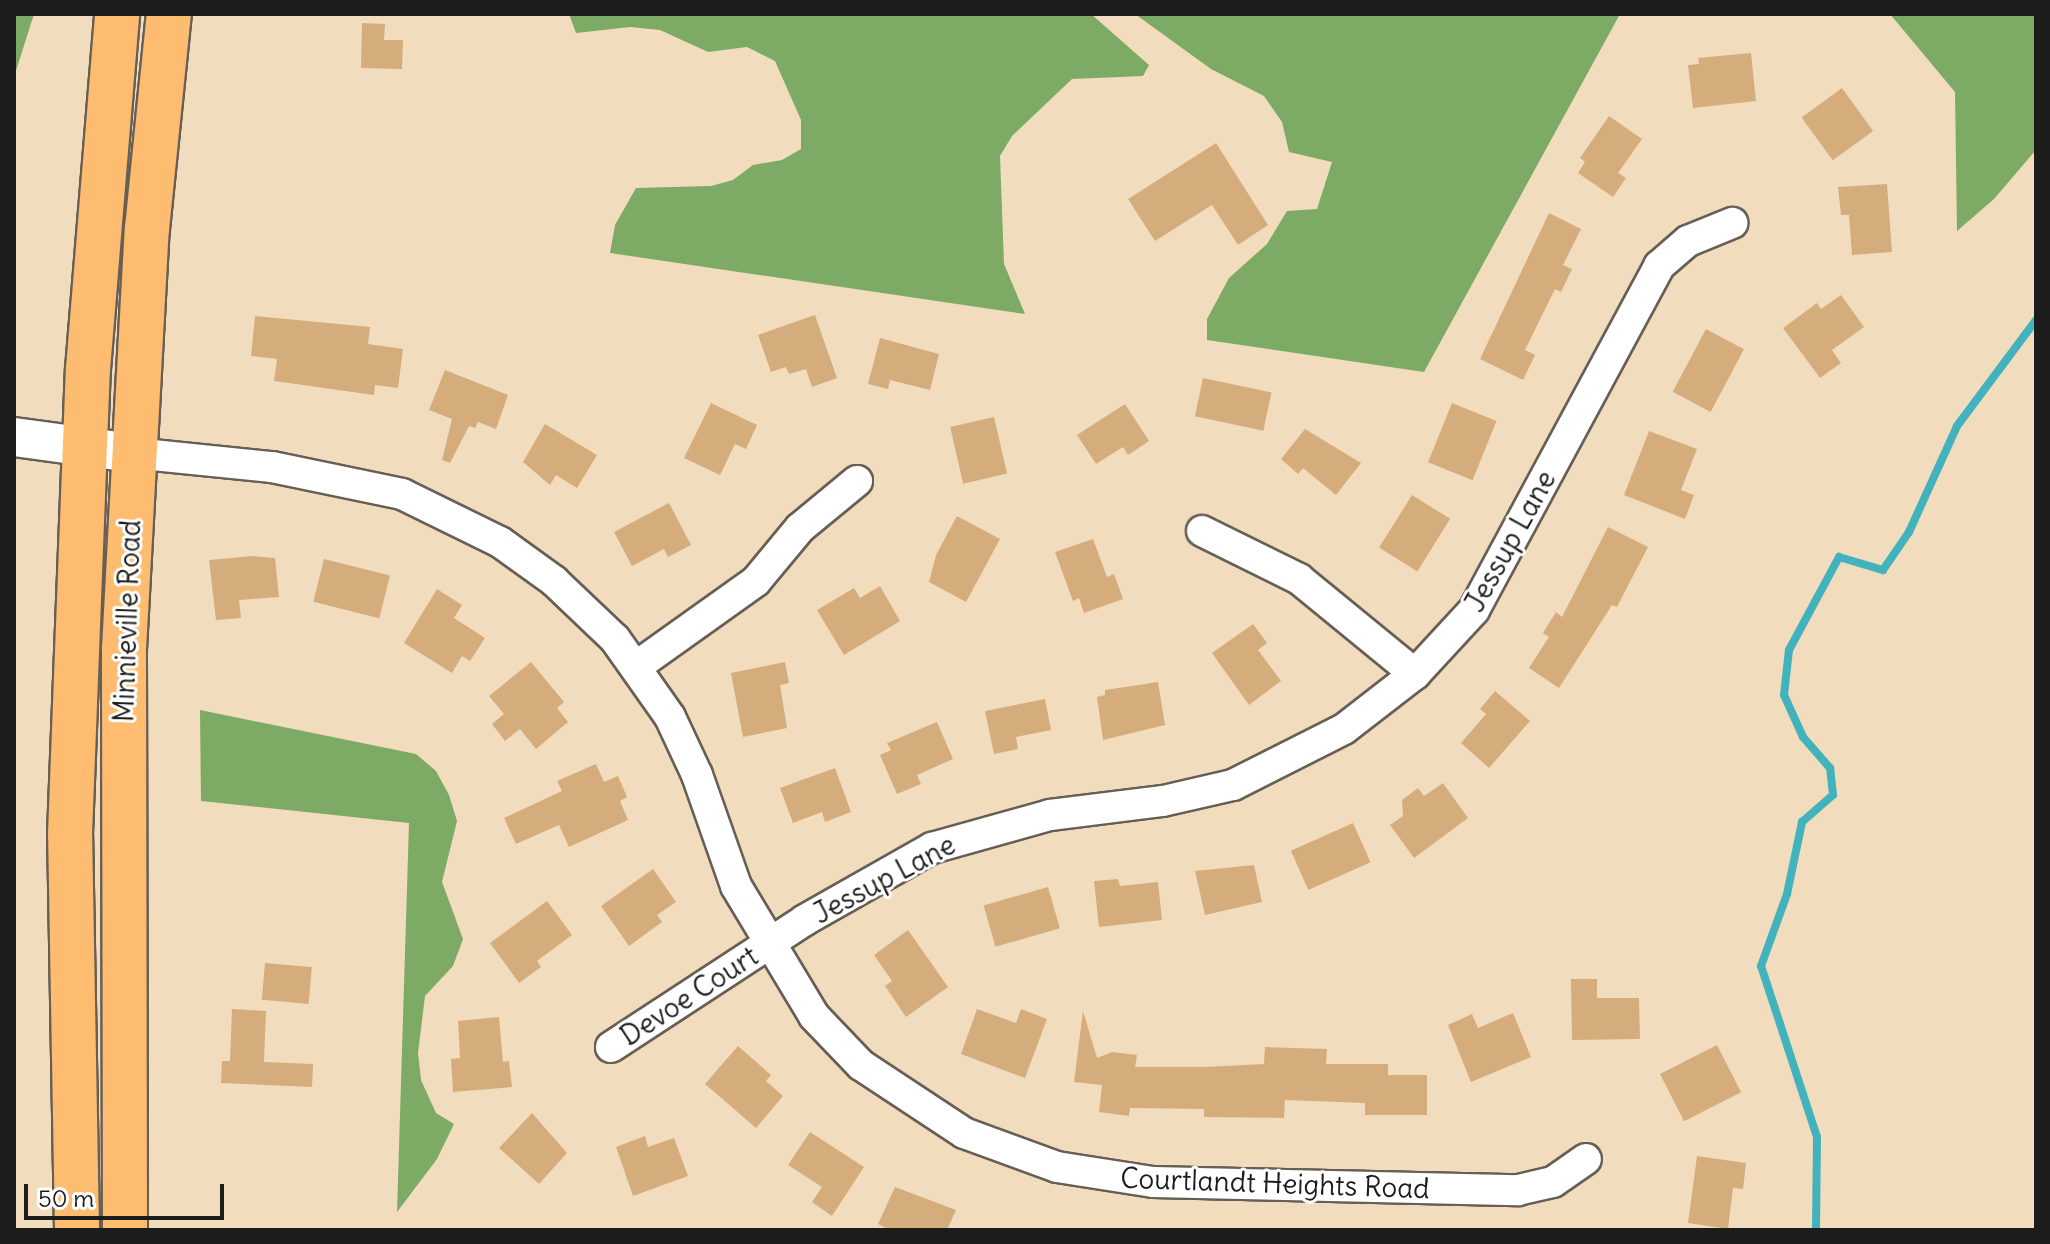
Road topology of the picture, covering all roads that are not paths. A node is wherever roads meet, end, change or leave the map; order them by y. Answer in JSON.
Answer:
{"nodes":[{"id":1,"x":117,"y":14,"type":"edge"},
{"id":2,"x":169,"y":14,"type":"edge"},
{"id":3,"x":1732,"y":223,"type":"dead end"},
{"id":4,"x":14,"y":437,"type":"edge"},
{"id":5,"x":85,"y":446,"type":"junction"},
{"id":6,"x":133,"y":453,"type":"junction"},
{"id":7,"x":857,"y":481,"type":"dead end"},
{"id":8,"x":1202,"y":531,"type":"dead end"},
{"id":9,"x":637,"y":666,"type":"junction"},
{"id":10,"x":1415,"y":674,"type":"junction"},
{"id":11,"x":767,"y":945,"type":"junction"},
{"id":12,"x":611,"y":1047,"type":"dead end"},
{"id":13,"x":1586,"y":1159,"type":"dead end"},
{"id":14,"x":77,"y":1230,"type":"edge"},
{"id":15,"x":125,"y":1230,"type":"edge"}],
"edges":[{"from":1,"to":5,"type":"main road","name":"Minnieville Road"},
{"from":2,"to":6,"type":"main road","name":"Minnieville Road"},
{"from":3,"to":10,"type":"street","name":"Jessup Lane"},
{"from":4,"to":5,"type":"street"},
{"from":5,"to":6,"type":"street"},
{"from":5,"to":14,"type":"main road","name":"Minnieville Road"},
{"from":6,"to":9,"type":"street","name":"Courtlandt Heights Road"},
{"from":6,"to":15,"type":"main road","name":"Minnieville Road"},
{"from":7,"to":9,"type":"street"},
{"from":8,"to":10,"type":"street"},
{"from":9,"to":11,"type":"street","name":"Courtlandt Heights Road"},
{"from":10,"to":11,"type":"street","name":"Jessup Lane"},
{"from":11,"to":12,"type":"street","name":"Devoe Court"},
{"from":11,"to":13,"type":"street","name":"Courtlandt Heights Road"}]}
